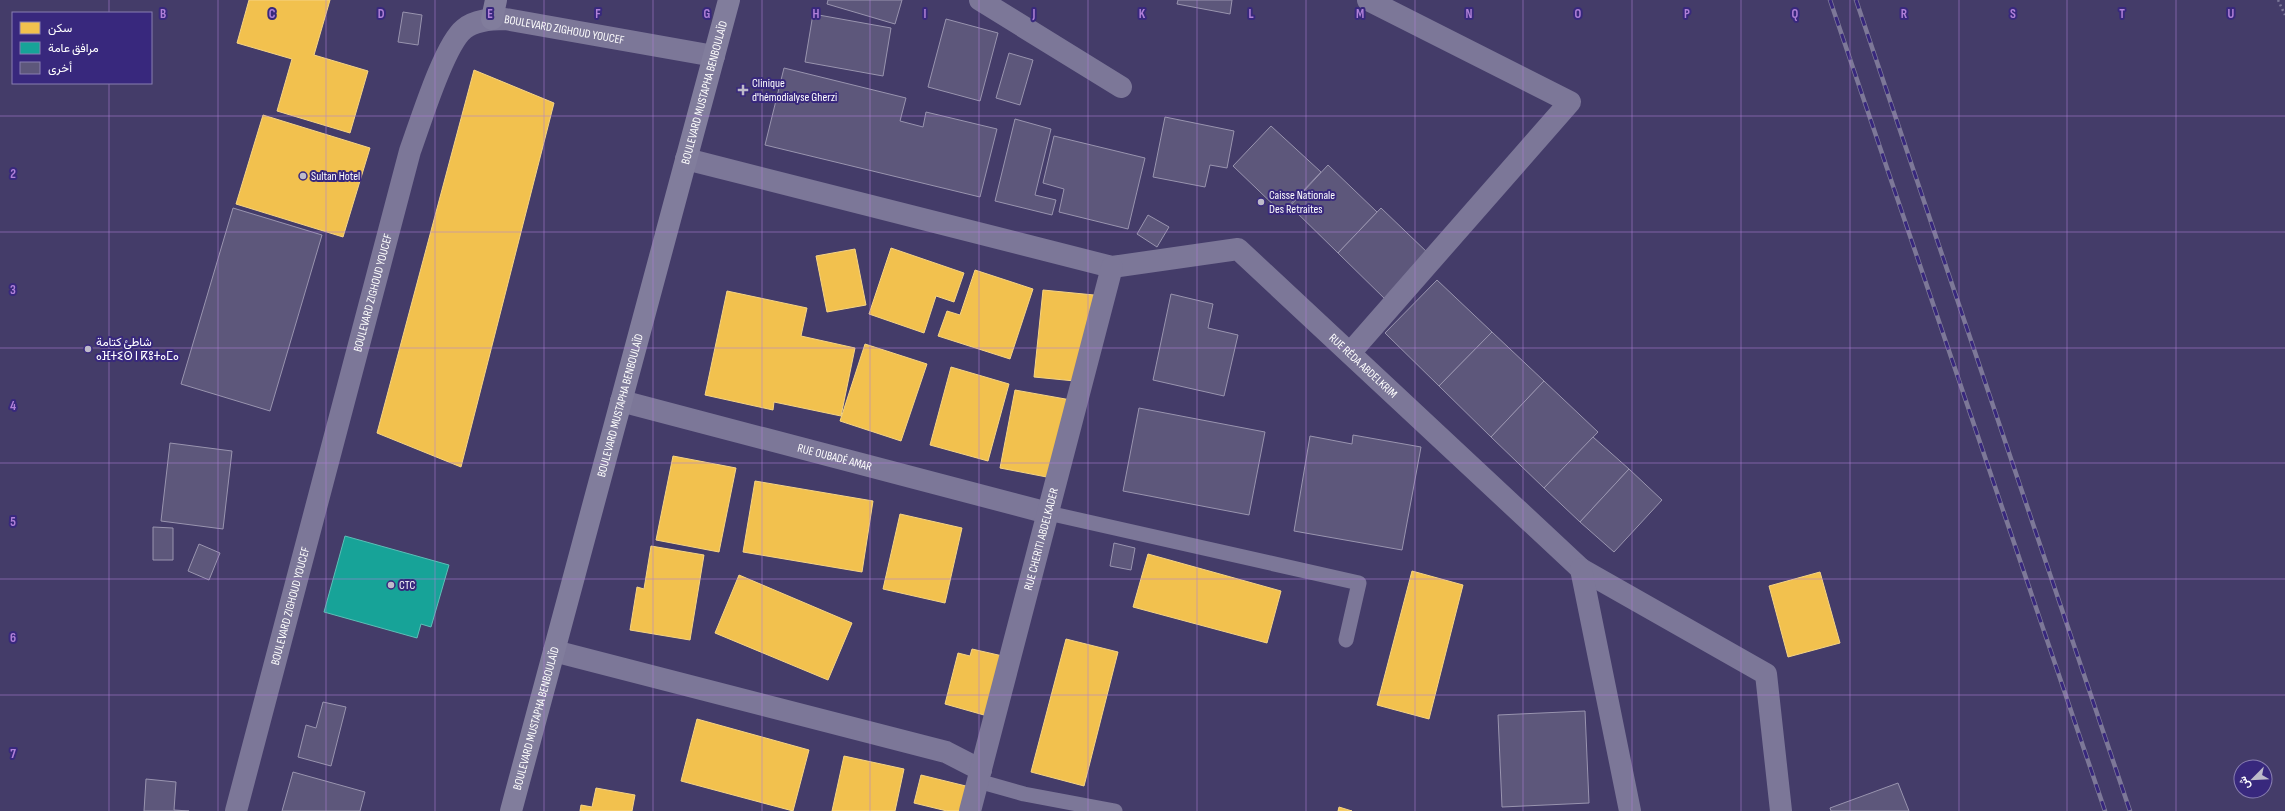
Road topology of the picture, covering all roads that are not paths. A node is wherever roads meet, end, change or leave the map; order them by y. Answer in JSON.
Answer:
{"nodes":[{"id":1,"x":729,"y":0,"type":"edge"},
{"id":2,"x":980,"y":0,"type":"edge"},
{"id":3,"x":1368,"y":0,"type":"edge"},
{"id":4,"x":494,"y":9,"type":"edge"},
{"id":5,"x":714,"y":56,"type":"junction"},
{"id":6,"x":1121,"y":88,"type":"dead end"},
{"id":7,"x":686,"y":159,"type":"junction"},
{"id":8,"x":1112,"y":267,"type":"junction"},
{"id":9,"x":1350,"y":353,"type":"junction"},
{"id":10,"x":621,"y":401,"type":"junction"},
{"id":11,"x":1048,"y":513,"type":"junction"},
{"id":12,"x":1581,"y":569,"type":"junction"},
{"id":13,"x":1346,"y":640,"type":"dead end"},
{"id":14,"x":554,"y":651,"type":"junction"},
{"id":15,"x":979,"y":775,"type":"junction"},
{"id":16,"x":236,"y":811,"type":"edge"},
{"id":17,"x":510,"y":811,"type":"edge"},
{"id":18,"x":970,"y":811,"type":"edge"},
{"id":19,"x":1115,"y":811,"type":"edge"},
{"id":20,"x":1630,"y":811,"type":"edge"},
{"id":21,"x":1781,"y":811,"type":"edge"}],
"edges":[{"from":1,"to":5,"type":"main road","name":"BOULEVARD MUSTAPHA BENBOULAÏD"},
{"from":2,"to":6,"type":"street"},
{"from":3,"to":9,"type":"street"},
{"from":4,"to":5,"type":"street","name":"BOULEVARD ZIGHOUD YOUCEF"},
{"from":4,"to":16,"type":"street","name":"BOULEVARD ZIGHOUD YOUCEF"},
{"from":5,"to":7,"type":"main road","name":"BOULEVARD MUSTAPHA BENBOULAÏD"},
{"from":7,"to":8,"type":"street"},
{"from":7,"to":10,"type":"main road","name":"BOULEVARD MUSTAPHA BENBOULAÏD"},
{"from":8,"to":9,"type":"street","name":"RUE RÉDA ABDELKRIM"},
{"from":8,"to":11,"type":"street","name":"RUE CHERITI ABDELKADER"},
{"from":9,"to":12,"type":"street","name":"RUE RÉDA ABDELKRIM"},
{"from":10,"to":11,"type":"street","name":"RUE OUBADÉ AMAR"},
{"from":10,"to":14,"type":"main road","name":"BOULEVARD MUSTAPHA BENBOULAÏD"},
{"from":11,"to":13,"type":"lane"},
{"from":11,"to":15,"type":"street","name":"RUE CHERITI ABDELKADER"},
{"from":12,"to":20,"type":"street"},
{"from":12,"to":21,"type":"street","name":"RUE RÉDA ABDELKRIM"},
{"from":14,"to":15,"type":"street"},
{"from":14,"to":17,"type":"main road","name":"BOULEVARD MUSTAPHA BENBOULAÏD"},
{"from":15,"to":18,"type":"street","name":"RUE CHERITI ABDELKADER"},
{"from":15,"to":19,"type":"lane"}]}
